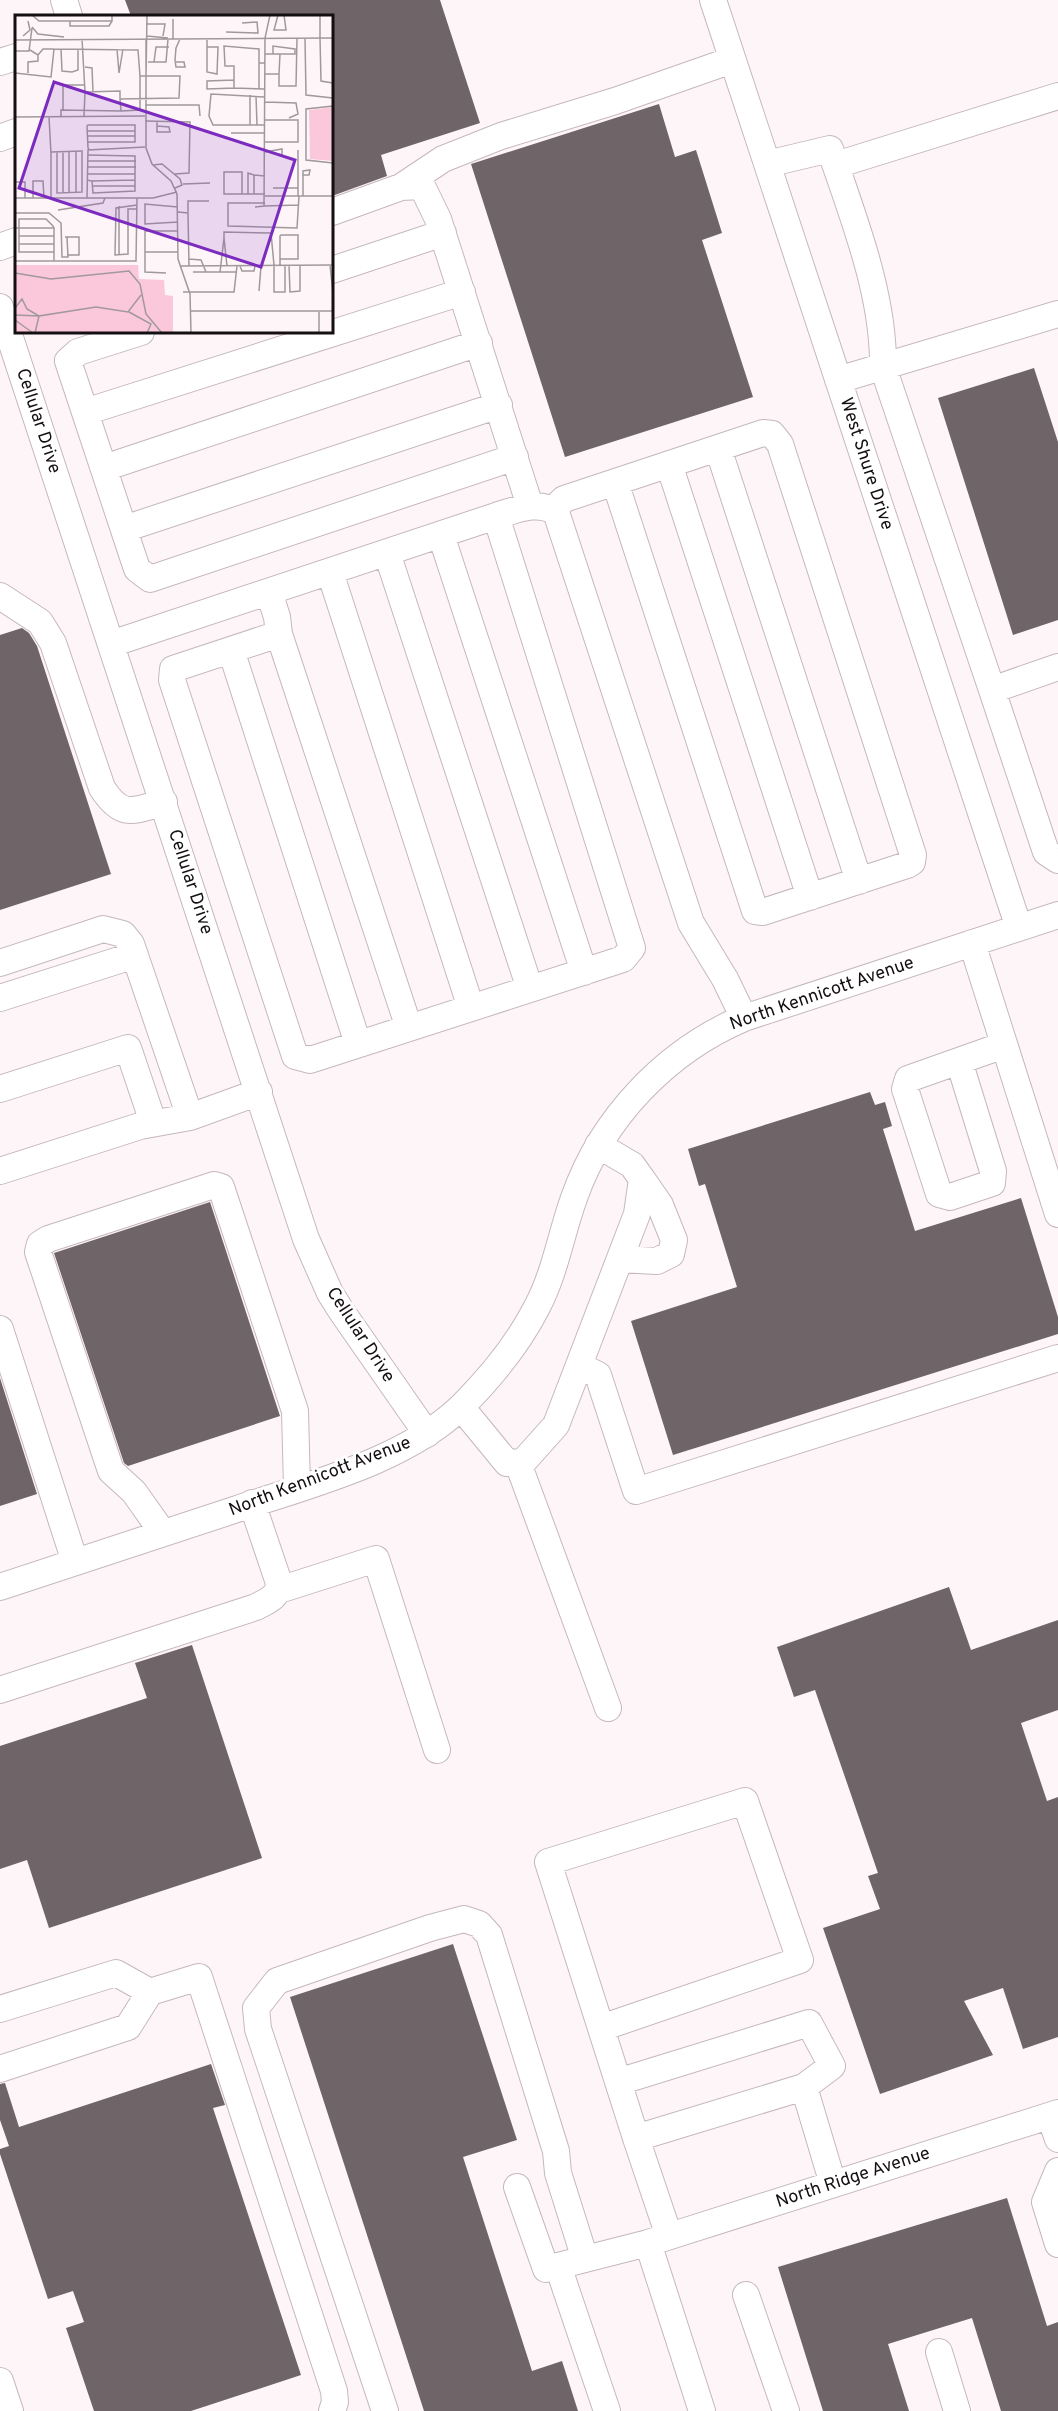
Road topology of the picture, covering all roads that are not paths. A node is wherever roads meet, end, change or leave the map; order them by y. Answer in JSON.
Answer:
{"nodes":[{"id":1,"x":64,"y":0,"type":"edge"},
{"id":2,"x":713,"y":0,"type":"edge"},
{"id":3,"x":69,"y":15,"type":"edge"},
{"id":4,"x":15,"y":57,"type":"edge"},
{"id":5,"x":732,"y":60,"type":"junction"},
{"id":6,"x":0,"y":62,"type":"edge"},
{"id":7,"x":1058,"y":96,"type":"edge"},
{"id":8,"x":15,"y":132,"type":"edge"},
{"id":9,"x":0,"y":138,"type":"edge"},
{"id":10,"x":767,"y":164,"type":"junction"},
{"id":11,"x":836,"y":165,"type":"junction"},
{"id":12,"x":401,"y":187,"type":"junction"},
{"id":13,"x":333,"y":212,"type":"edge"},
{"id":14,"x":443,"y":233,"type":"junction"},
{"id":15,"x":15,"y":241,"type":"edge"},
{"id":16,"x":0,"y":247,"type":"edge"},
{"id":17,"x":333,"y":270,"type":"edge"},
{"id":18,"x":462,"y":292,"type":"junction"},
{"id":19,"x":7,"y":314,"type":"edge"},
{"id":20,"x":1058,"y":314,"type":"edge"},
{"id":21,"x":138,"y":333,"type":"edge"},
{"id":22,"x":479,"y":343,"type":"junction"},
{"id":23,"x":883,"y":366,"type":"junction"},
{"id":24,"x":838,"y":380,"type":"junction"},
{"id":25,"x":499,"y":405,"type":"junction"},
{"id":26,"x":85,"y":412,"type":"junction"},
{"id":27,"x":718,"y":448,"type":"junction"},
{"id":28,"x":515,"y":457,"type":"junction"},
{"id":29,"x":669,"y":464,"type":"junction"},
{"id":30,"x":104,"y":468,"type":"junction"},
{"id":31,"x":615,"y":482,"type":"junction"},
{"id":32,"x":530,"y":506,"type":"junction"},
{"id":33,"x":556,"y":512,"type":"junction"},
{"id":34,"x":496,"y":516,"type":"junction"},
{"id":35,"x":124,"y":530,"type":"junction"},
{"id":36,"x":441,"y":535,"type":"junction"},
{"id":37,"x":387,"y":553,"type":"junction"},
{"id":38,"x":330,"y":572,"type":"junction"},
{"id":39,"x":269,"y":592,"type":"junction"},
{"id":40,"x":0,"y":596,"type":"edge"},
{"id":41,"x":279,"y":634,"type":"junction"},
{"id":42,"x":111,"y":644,"type":"junction"},
{"id":43,"x":231,"y":650,"type":"junction"},
{"id":44,"x":1058,"y":667,"type":"edge"},
{"id":45,"x":992,"y":690,"type":"junction"},
{"id":46,"x":164,"y":802,"type":"junction"},
{"id":47,"x":1058,"y":860,"type":"edge"},
{"id":48,"x":859,"y":881,"type":"junction"},
{"id":49,"x":810,"y":897,"type":"junction"},
{"id":50,"x":1058,"y":915,"type":"edge"},
{"id":51,"x":1019,"y":928,"type":"junction"},
{"id":52,"x":972,"y":943,"type":"junction"},
{"id":53,"x":135,"y":955,"type":"junction"},
{"id":54,"x":0,"y":963,"type":"edge"},
{"id":55,"x":584,"y":972,"type":"junction"},
{"id":56,"x":530,"y":989,"type":"junction"},
{"id":57,"x":0,"y":998,"type":"edge"},
{"id":58,"x":471,"y":1008,"type":"junction"},
{"id":59,"x":744,"y":1018,"type":"junction"},
{"id":60,"x":409,"y":1028,"type":"junction"},
{"id":61,"x":358,"y":1044,"type":"junction"},
{"id":62,"x":1004,"y":1045,"type":"junction"},
{"id":63,"x":958,"y":1061,"type":"junction"},
{"id":64,"x":0,"y":1089,"type":"edge"},
{"id":65,"x":259,"y":1092,"type":"junction"},
{"id":66,"x":190,"y":1117,"type":"junction"},
{"id":67,"x":153,"y":1122,"type":"junction"},
{"id":68,"x":598,"y":1145,"type":"junction"},
{"id":69,"x":0,"y":1171,"type":"edge"},
{"id":70,"x":642,"y":1179,"type":"junction"},
{"id":71,"x":1058,"y":1214,"type":"edge"},
{"id":72,"x":620,"y":1259,"type":"junction"},
{"id":73,"x":0,"y":1329,"type":"edge"},
{"id":74,"x":1058,"y":1358,"type":"edge"},
{"id":75,"x":579,"y":1366,"type":"junction"},
{"id":76,"x":460,"y":1407,"type":"junction"},
{"id":77,"x":428,"y":1434,"type":"junction"},
{"id":78,"x":518,"y":1462,"type":"junction"},
{"id":79,"x":297,"y":1488,"type":"junction"},
{"id":80,"x":252,"y":1503,"type":"junction"},
{"id":81,"x":163,"y":1533,"type":"junction"},
{"id":82,"x":75,"y":1562,"type":"junction"},
{"id":83,"x":0,"y":1587,"type":"edge"},
{"id":84,"x":279,"y":1590,"type":"junction"},
{"id":85,"x":0,"y":1690,"type":"edge"},
{"id":86,"x":608,"y":1708,"type":"dead end"},
{"id":87,"x":437,"y":1750,"type":"dead end"},
{"id":88,"x":150,"y":1992,"type":"junction"},
{"id":89,"x":0,"y":2009,"type":"edge"},
{"id":90,"x":601,"y":2028,"type":"junction"},
{"id":91,"x":0,"y":2069,"type":"edge"},
{"id":92,"x":618,"y":2082,"type":"junction"},
{"id":93,"x":804,"y":2087,"type":"junction"},
{"id":94,"x":1055,"y":2123,"type":"edge"},
{"id":95,"x":636,"y":2138,"type":"junction"},
{"id":96,"x":1058,"y":2171,"type":"edge"},
{"id":97,"x":833,"y":2184,"type":"junction"},
{"id":98,"x":517,"y":2187,"type":"dead end"},
{"id":99,"x":659,"y":2239,"type":"junction"},
{"id":100,"x":1058,"y":2244,"type":"edge"},
{"id":101,"x":585,"y":2259,"type":"junction"},
{"id":102,"x":558,"y":2266,"type":"junction"},
{"id":103,"x":746,"y":2295,"type":"dead end"},
{"id":104,"x":939,"y":2352,"type":"dead end"},
{"id":105,"x":0,"y":2381,"type":"edge"},
{"id":106,"x":6,"y":2409,"type":"edge"},
{"id":107,"x":332,"y":2411,"type":"edge"},
{"id":108,"x":385,"y":2411,"type":"edge"},
{"id":109,"x":607,"y":2411,"type":"edge"},
{"id":110,"x":702,"y":2411,"type":"edge"},
{"id":111,"x":786,"y":2411,"type":"edge"},
{"id":112,"x":957,"y":2411,"type":"edge"}],
"edges":[{"from":1,"to":3,"type":"street"},
{"from":2,"to":5,"type":"street","name":"West Shure Drive"},
{"from":4,"to":6,"type":"street"},
{"from":5,"to":10,"type":"street","name":"West Shure Drive"},
{"from":5,"to":12,"type":"street"},
{"from":7,"to":11,"type":"street"},
{"from":8,"to":9,"type":"street"},
{"from":10,"to":11,"type":"street"},
{"from":10,"to":24,"type":"street","name":"West Shure Drive"},
{"from":11,"to":23,"type":"street"},
{"from":12,"to":13,"type":"street"},
{"from":12,"to":14,"type":"street"},
{"from":14,"to":17,"type":"street"},
{"from":14,"to":18,"type":"street"},
{"from":15,"to":16,"type":"street"},
{"from":18,"to":22,"type":"street"},
{"from":18,"to":26,"type":"street"},
{"from":19,"to":42,"type":"street","name":"Cellular Drive"},
{"from":20,"to":23,"type":"street"},
{"from":21,"to":26,"type":"street"},
{"from":22,"to":25,"type":"street"},
{"from":22,"to":30,"type":"street"},
{"from":23,"to":24,"type":"street"},
{"from":23,"to":45,"type":"street"},
{"from":24,"to":51,"type":"street","name":"West Shure Drive"},
{"from":25,"to":28,"type":"street"},
{"from":25,"to":35,"type":"street"},
{"from":26,"to":30,"type":"street"},
{"from":27,"to":29,"type":"street"},
{"from":27,"to":48,"type":"street"},
{"from":27,"to":48,"type":"street"},
{"from":28,"to":32,"type":"street"},
{"from":28,"to":35,"type":"street"},
{"from":29,"to":31,"type":"street"},
{"from":29,"to":49,"type":"street"},
{"from":30,"to":35,"type":"street"},
{"from":31,"to":33,"type":"street"},
{"from":31,"to":49,"type":"street"},
{"from":32,"to":33,"type":"street"},
{"from":32,"to":34,"type":"street"},
{"from":33,"to":59,"type":"street"},
{"from":34,"to":36,"type":"street"},
{"from":34,"to":55,"type":"street"},
{"from":36,"to":37,"type":"street"},
{"from":36,"to":55,"type":"street"},
{"from":37,"to":38,"type":"street"},
{"from":37,"to":56,"type":"street"},
{"from":38,"to":39,"type":"street"},
{"from":38,"to":58,"type":"street"},
{"from":39,"to":41,"type":"street"},
{"from":39,"to":42,"type":"street"},
{"from":40,"to":46,"type":"street"},
{"from":41,"to":43,"type":"street"},
{"from":41,"to":60,"type":"street"},
{"from":42,"to":46,"type":"street","name":"Cellular Drive"},
{"from":43,"to":61,"type":"street"},
{"from":43,"to":61,"type":"street"},
{"from":44,"to":45,"type":"street"},
{"from":45,"to":47,"type":"street"},
{"from":46,"to":65,"type":"street","name":"Cellular Drive"},
{"from":48,"to":49,"type":"street"},
{"from":50,"to":51,"type":"street","name":"North Kennicott Avenue"},
{"from":51,"to":52,"type":"street","name":"North Kennicott Avenue"},
{"from":52,"to":59,"type":"street","name":"North Kennicott Avenue"},
{"from":52,"to":62,"type":"street"},
{"from":53,"to":54,"type":"street"},
{"from":53,"to":57,"type":"street"},
{"from":53,"to":66,"type":"street"},
{"from":55,"to":56,"type":"street"},
{"from":56,"to":58,"type":"street"},
{"from":58,"to":60,"type":"street"},
{"from":59,"to":68,"type":"street","name":"North Kennicott Avenue"},
{"from":60,"to":61,"type":"street"},
{"from":62,"to":63,"type":"street"},
{"from":62,"to":71,"type":"street"},
{"from":63,"to":63,"type":"street"},
{"from":64,"to":67,"type":"street"},
{"from":65,"to":66,"type":"street"},
{"from":65,"to":77,"type":"street","name":"Cellular Drive"},
{"from":66,"to":67,"type":"street"},
{"from":67,"to":69,"type":"street"},
{"from":68,"to":70,"type":"street"},
{"from":68,"to":76,"type":"street","name":"North Kennicott Avenue"},
{"from":70,"to":72,"type":"street"},
{"from":70,"to":72,"type":"street"},
{"from":72,"to":75,"type":"street"},
{"from":73,"to":82,"type":"street"},
{"from":74,"to":75,"type":"street"},
{"from":75,"to":78,"type":"street"},
{"from":76,"to":77,"type":"street","name":"North Kennicott Avenue"},
{"from":76,"to":78,"type":"street"},
{"from":77,"to":79,"type":"street","name":"North Kennicott Avenue"},
{"from":78,"to":86,"type":"street"},
{"from":79,"to":80,"type":"street","name":"North Kennicott Avenue"},
{"from":79,"to":81,"type":"street"},
{"from":80,"to":81,"type":"street","name":"North Kennicott Avenue"},
{"from":80,"to":84,"type":"street"},
{"from":81,"to":82,"type":"street","name":"North Kennicott Avenue"},
{"from":82,"to":83,"type":"street","name":"North Kennicott Avenue"},
{"from":84,"to":85,"type":"street"},
{"from":84,"to":87,"type":"street"},
{"from":88,"to":89,"type":"street"},
{"from":88,"to":91,"type":"street"},
{"from":88,"to":107,"type":"street"},
{"from":90,"to":90,"type":"street"},
{"from":90,"to":92,"type":"street"},
{"from":92,"to":93,"type":"street"},
{"from":92,"to":95,"type":"street"},
{"from":93,"to":95,"type":"street"},
{"from":93,"to":97,"type":"street"},
{"from":94,"to":97,"type":"street","name":"North Ridge Avenue"},
{"from":95,"to":99,"type":"street"},
{"from":96,"to":100,"type":"street"},
{"from":97,"to":99,"type":"street","name":"North Ridge Avenue"},
{"from":98,"to":102,"type":"street"},
{"from":99,"to":101,"type":"street","name":"North Ridge Avenue"},
{"from":99,"to":110,"type":"street"},
{"from":101,"to":102,"type":"street","name":"North Ridge Avenue"},
{"from":101,"to":108,"type":"street"},
{"from":102,"to":109,"type":"street"},
{"from":103,"to":111,"type":"street"},
{"from":104,"to":112,"type":"street"},
{"from":105,"to":106,"type":"street"}]}
